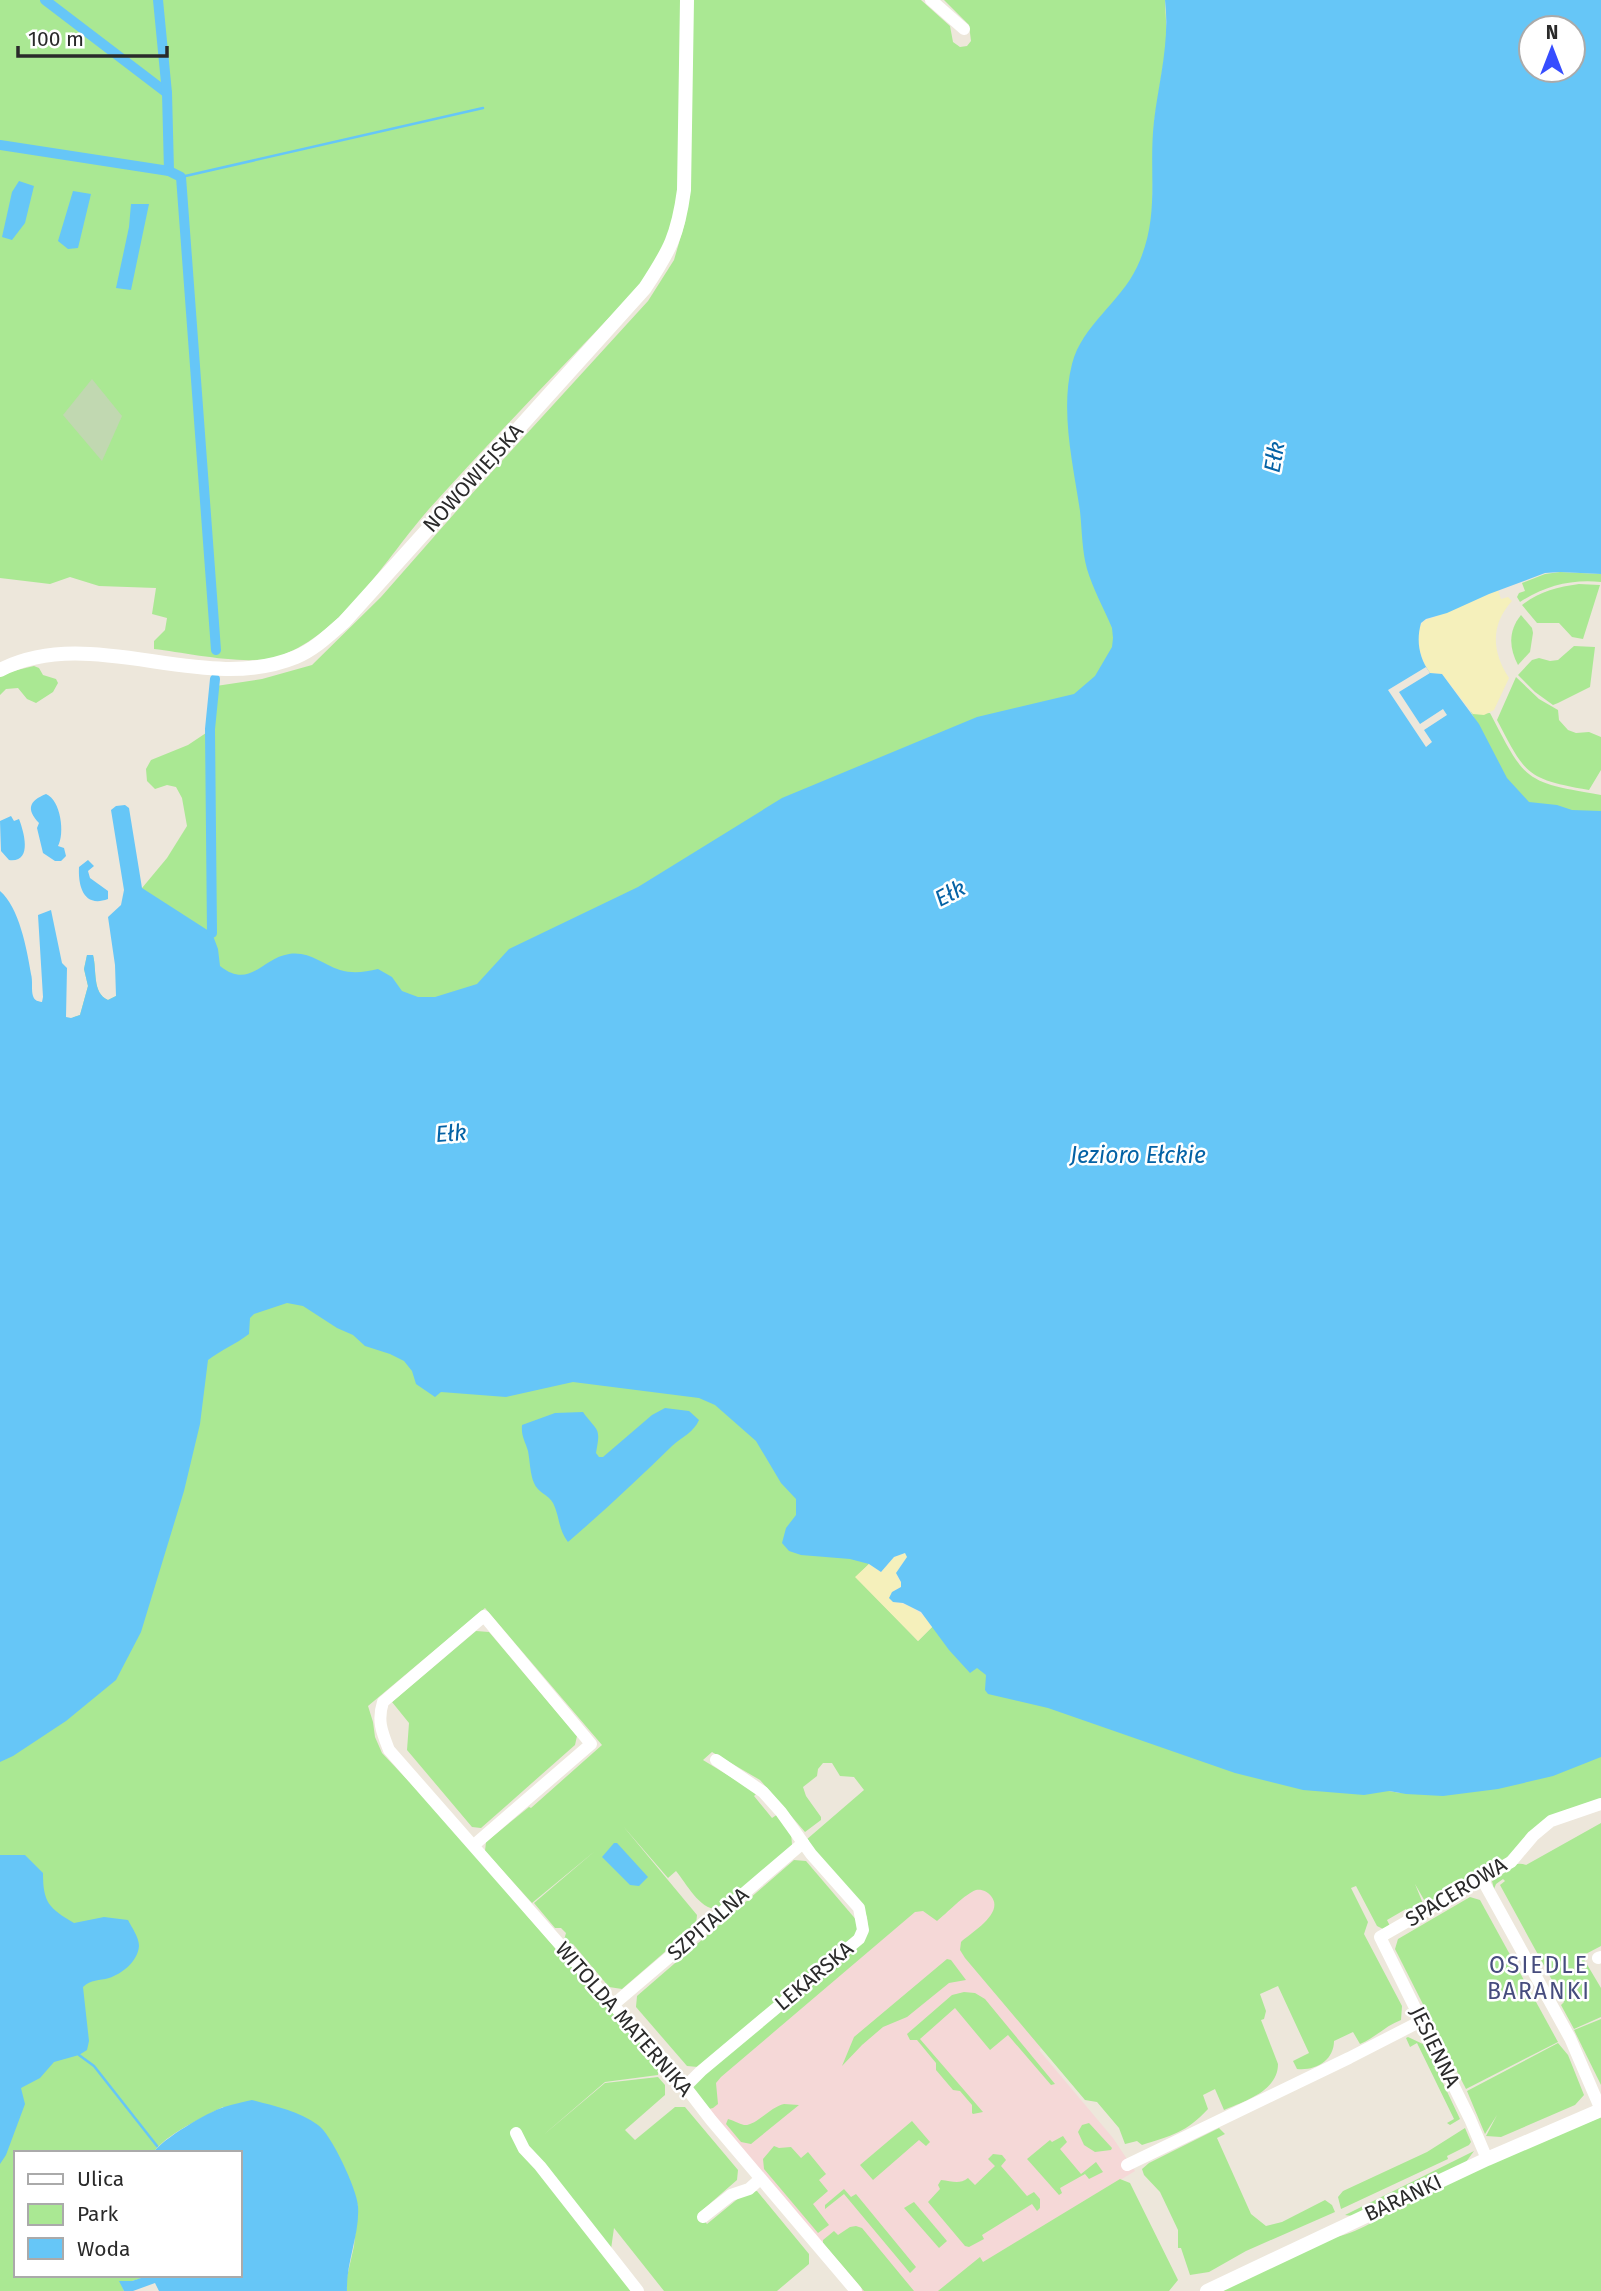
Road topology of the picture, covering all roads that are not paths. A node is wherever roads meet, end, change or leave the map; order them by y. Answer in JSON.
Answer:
{"nodes":[{"id":1,"x":687,"y":0,"type":"edge"},
{"id":2,"x":931,"y":0,"type":"edge"},
{"id":3,"x":964,"y":29,"type":"dead end"},
{"id":4,"x":0,"y":670,"type":"edge"},
{"id":5,"x":716,"y":1760,"type":"dead end"},
{"id":6,"x":1601,"y":1804,"type":"edge"},
{"id":7,"x":803,"y":1843,"type":"junction"},
{"id":8,"x":474,"y":1845,"type":"junction"},
{"id":9,"x":1482,"y":1879,"type":"junction"},
{"id":10,"x":1380,"y":1937,"type":"joint"},
{"id":11,"x":613,"y":2005,"type":"junction"},
{"id":12,"x":1422,"y":2021,"type":"junction"},
{"id":13,"x":684,"y":2088,"type":"junction"},
{"id":14,"x":1601,"y":2110,"type":"edge"},
{"id":15,"x":516,"y":2133,"type":"dead end"},
{"id":16,"x":1487,"y":2159,"type":"junction"},
{"id":17,"x":1127,"y":2165,"type":"dead end"},
{"id":18,"x":760,"y":2179,"type":"junction"},
{"id":19,"x":703,"y":2217,"type":"dead end"},
{"id":20,"x":638,"y":2291,"type":"edge"},
{"id":21,"x":856,"y":2291,"type":"edge"},
{"id":22,"x":1207,"y":2291,"type":"edge"}],
"edges":[{"from":1,"to":4,"type":"street","name":"NOWOWIEJSKA"},
{"from":2,"to":3,"type":"street"},
{"from":5,"to":7,"type":"street","name":"LEKARSKA"},
{"from":6,"to":9,"type":"street","name":"SPACEROWA"},
{"from":7,"to":11,"type":"street","name":"SZPITALNA"},
{"from":7,"to":13,"type":"street","name":"LEKARSKA"},
{"from":8,"to":8,"type":"street","name":"WITOLDA MATERNIKA"},
{"from":8,"to":11,"type":"street","name":"WITOLDA MATERNIKA"},
{"from":9,"to":10,"type":"street","name":"SPACEROWA"},
{"from":9,"to":14,"type":"street"},
{"from":10,"to":12,"type":"street","name":"JESIENNA"},
{"from":11,"to":13,"type":"street","name":"WITOLDA MATERNIKA"},
{"from":12,"to":16,"type":"street","name":"JESIENNA"},
{"from":12,"to":17,"type":"street"},
{"from":13,"to":18,"type":"street","name":"WITOLDA MATERNIKA"},
{"from":14,"to":16,"type":"street","name":"BARANKI"},
{"from":15,"to":20,"type":"street"},
{"from":16,"to":22,"type":"street","name":"BARANKI"},
{"from":18,"to":19,"type":"street"},
{"from":18,"to":21,"type":"street","name":"WITOLDA MATERNIKA"}]}
